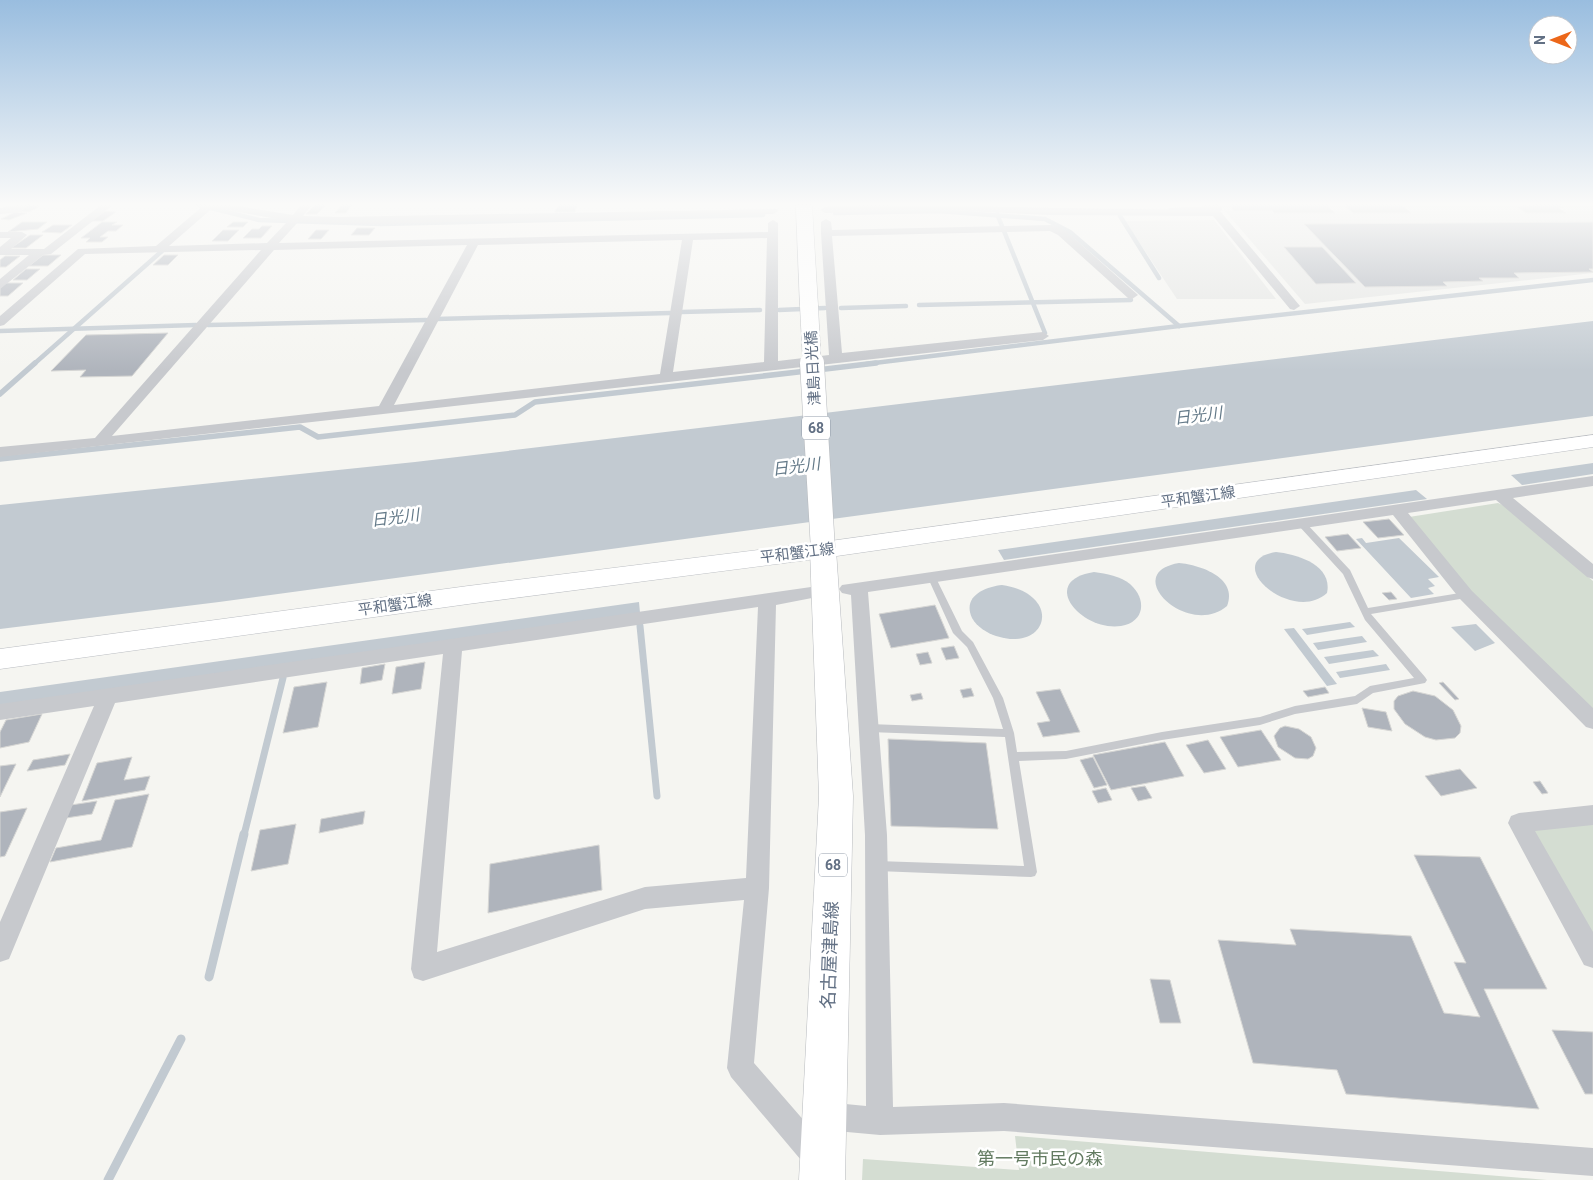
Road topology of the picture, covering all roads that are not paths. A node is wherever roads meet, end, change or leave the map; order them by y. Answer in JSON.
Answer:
{"nodes":[{"id":1,"x":33,"y":260,"type":"edge"},
{"id":2,"x":73,"y":260,"type":"edge"},
{"id":3,"x":260,"y":260,"type":"edge"},
{"id":4,"x":464,"y":260,"type":"edge"},
{"id":5,"x":684,"y":260,"type":"edge"},
{"id":6,"x":772,"y":260,"type":"edge"},
{"id":7,"x":807,"y":260,"type":"edge"},
{"id":8,"x":828,"y":260,"type":"edge"},
{"id":9,"x":1093,"y":260,"type":"edge"},
{"id":10,"x":1255,"y":260,"type":"edge"},
{"id":11,"x":0,"y":284,"type":"edge"},
{"id":12,"x":1132,"y":295,"type":"dead end"},
{"id":13,"x":1294,"y":306,"type":"dead end"},
{"id":14,"x":0,"y":322,"type":"edge"},
{"id":15,"x":1043,"y":336,"type":"dead end"},
{"id":16,"x":836,"y":357,"type":"junction"},
{"id":17,"x":771,"y":365,"type":"junction"},
{"id":18,"x":666,"y":377,"type":"junction"},
{"id":19,"x":384,"y":410,"type":"junction"},
{"id":20,"x":1593,"y":441,"type":"edge"},
{"id":21,"x":99,"y":442,"type":"junction"},
{"id":22,"x":0,"y":452,"type":"edge"},
{"id":23,"x":1593,"y":481,"type":"edge"},
{"id":24,"x":1500,"y":495,"type":"junction"},
{"id":25,"x":1398,"y":511,"type":"junction"},
{"id":26,"x":1302,"y":524,"type":"junction"},
{"id":27,"x":823,"y":550,"type":"junction"},
{"id":28,"x":1593,"y":573,"type":"edge"},
{"id":29,"x":932,"y":578,"type":"junction"},
{"id":30,"x":811,"y":593,"type":"dead end"},
{"id":31,"x":1466,"y":595,"type":"junction"},
{"id":32,"x":767,"y":600,"type":"junction"},
{"id":33,"x":1365,"y":612,"type":"junction"},
{"id":34,"x":453,"y":647,"type":"junction"},
{"id":35,"x":0,"y":659,"type":"edge"},
{"id":36,"x":107,"y":698,"type":"junction"},
{"id":37,"x":0,"y":712,"type":"edge"},
{"id":38,"x":1593,"y":721,"type":"edge"},
{"id":39,"x":869,"y":728,"type":"junction"},
{"id":40,"x":1009,"y":733,"type":"junction"},
{"id":41,"x":1013,"y":757,"type":"junction"},
{"id":42,"x":1593,"y":815,"type":"edge"},
{"id":43,"x":876,"y":866,"type":"junction"},
{"id":44,"x":757,"y":888,"type":"junction"},
{"id":45,"x":0,"y":950,"type":"edge"},
{"id":46,"x":1593,"y":956,"type":"edge"},
{"id":47,"x":825,"y":1116,"type":"junction"},
{"id":48,"x":880,"y":1121,"type":"junction"},
{"id":49,"x":1593,"y":1162,"type":"edge"},
{"id":50,"x":823,"y":1172,"type":"edge"}],
"edges":[{"from":1,"to":11,"type":"street"},
{"from":2,"to":14,"type":"street"},
{"from":3,"to":21,"type":"street"},
{"from":4,"to":19,"type":"street"},
{"from":5,"to":18,"type":"street"},
{"from":6,"to":17,"type":"street"},
{"from":7,"to":27,"type":"main road","name":"津島日光橋","number":"68","bridge":true},
{"from":8,"to":16,"type":"street"},
{"from":9,"to":12,"type":"street"},
{"from":10,"to":13,"type":"street"},
{"from":15,"to":16,"type":"street"},
{"from":16,"to":17,"type":"street"},
{"from":17,"to":18,"type":"street"},
{"from":18,"to":19,"type":"street"},
{"from":19,"to":21,"type":"street"},
{"from":20,"to":27,"type":"main road","name":"平和蟹江線"},
{"from":21,"to":22,"type":"street"},
{"from":23,"to":24,"type":"street"},
{"from":24,"to":25,"type":"street"},
{"from":24,"to":28,"type":"street"},
{"from":25,"to":26,"type":"street"},
{"from":25,"to":31,"type":"street"},
{"from":26,"to":29,"type":"street"},
{"from":26,"to":33,"type":"lane"},
{"from":27,"to":35,"type":"main road","name":"平和蟹江線"},
{"from":27,"to":47,"type":"main road","name":"名古屋津島線","number":"68"},
{"from":29,"to":39,"type":"street"},
{"from":29,"to":40,"type":"lane"},
{"from":30,"to":32,"type":"street"},
{"from":31,"to":33,"type":"lane"},
{"from":31,"to":38,"type":"street"},
{"from":32,"to":34,"type":"street"},
{"from":32,"to":44,"type":"street"},
{"from":33,"to":41,"type":"lane"},
{"from":34,"to":36,"type":"street"},
{"from":34,"to":44,"type":"street"},
{"from":36,"to":37,"type":"street"},
{"from":36,"to":45,"type":"street"},
{"from":39,"to":40,"type":"lane"},
{"from":39,"to":43,"type":"street"},
{"from":40,"to":41,"type":"lane"},
{"from":41,"to":43,"type":"lane"},
{"from":42,"to":46,"type":"street"},
{"from":43,"to":48,"type":"street"},
{"from":44,"to":50,"type":"street"},
{"from":47,"to":48,"type":"street"},
{"from":47,"to":50,"type":"main road","name":"名古屋津島線","number":"68"},
{"from":48,"to":49,"type":"street"}]}
